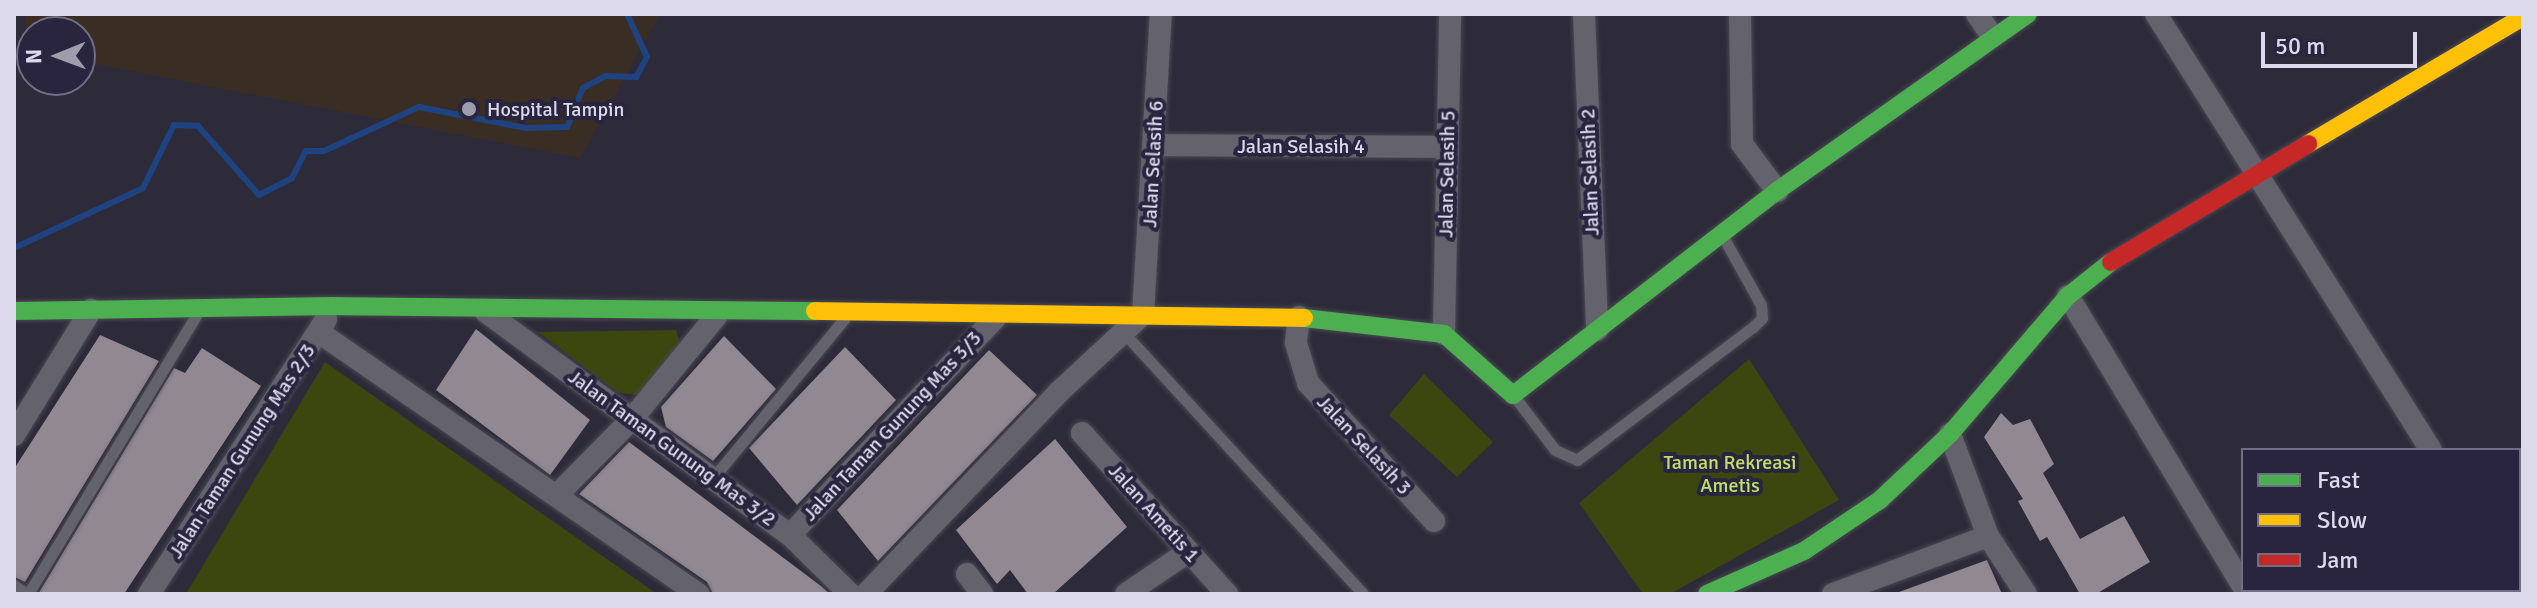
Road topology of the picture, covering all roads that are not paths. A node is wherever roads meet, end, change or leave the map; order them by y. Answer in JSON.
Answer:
{"nodes":[{"id":1,"x":1161,"y":14,"type":"edge"},
{"id":2,"x":1450,"y":14,"type":"edge"},
{"id":3,"x":1584,"y":14,"type":"edge"},
{"id":4,"x":1740,"y":14,"type":"edge"},
{"id":5,"x":1977,"y":14,"type":"edge"},
{"id":6,"x":2028,"y":14,"type":"edge"},
{"id":7,"x":2156,"y":14,"type":"edge"},
{"id":8,"x":2523,"y":17,"type":"edge"},
{"id":9,"x":1992,"y":36,"type":"junction"},
{"id":10,"x":1155,"y":145,"type":"junction"},
{"id":11,"x":1447,"y":147,"type":"junction"},
{"id":12,"x":2260,"y":176,"type":"junction"},
{"id":13,"x":1777,"y":191,"type":"junction"},
{"id":14,"x":1722,"y":234,"type":"junction"},
{"id":15,"x":2068,"y":296,"type":"junction"},
{"id":16,"x":333,"y":306,"type":"junction"},
{"id":17,"x":200,"y":309,"type":"junction"},
{"id":18,"x":91,"y":310,"type":"junction"},
{"id":19,"x":14,"y":311,"type":"edge"},
{"id":20,"x":486,"y":312,"type":"junction"},
{"id":21,"x":1143,"y":314,"type":"junction"},
{"id":22,"x":717,"y":315,"type":"junction"},
{"id":23,"x":846,"y":316,"type":"junction"},
{"id":24,"x":1299,"y":317,"type":"junction"},
{"id":25,"x":995,"y":318,"type":"junction"},
{"id":26,"x":1597,"y":330,"type":"junction"},
{"id":27,"x":320,"y":333,"type":"junction"},
{"id":28,"x":1125,"y":334,"type":"junction"},
{"id":29,"x":1444,"y":334,"type":"junction"},
{"id":30,"x":1513,"y":395,"type":"junction"},
{"id":31,"x":632,"y":419,"type":"junction"},
{"id":32,"x":1082,"y":433,"type":"dead end"},
{"id":33,"x":1950,"y":434,"type":"junction"},
{"id":34,"x":14,"y":435,"type":"edge"},
{"id":35,"x":2430,"y":448,"type":"edge"},
{"id":36,"x":713,"y":478,"type":"junction"},
{"id":37,"x":558,"y":494,"type":"junction"},
{"id":38,"x":1434,"y":521,"type":"dead end"},
{"id":39,"x":790,"y":535,"type":"junction"},
{"id":40,"x":1988,"y":536,"type":"junction"},
{"id":41,"x":1188,"y":552,"type":"junction"},
{"id":42,"x":967,"y":574,"type":"dead end"},
{"id":43,"x":2241,"y":583,"type":"edge"},
{"id":44,"x":14,"y":585,"type":"edge"},
{"id":45,"x":27,"y":594,"type":"edge"},
{"id":46,"x":149,"y":594,"type":"edge"},
{"id":47,"x":699,"y":594,"type":"edge"},
{"id":48,"x":850,"y":594,"type":"edge"},
{"id":49,"x":866,"y":594,"type":"edge"},
{"id":50,"x":982,"y":594,"type":"edge"},
{"id":51,"x":1126,"y":594,"type":"edge"},
{"id":52,"x":1227,"y":594,"type":"edge"},
{"id":53,"x":1363,"y":594,"type":"edge"},
{"id":54,"x":1707,"y":594,"type":"edge"},
{"id":55,"x":1833,"y":594,"type":"edge"},
{"id":56,"x":2026,"y":594,"type":"edge"}],
"edges":[{"from":1,"to":10,"type":"street","name":"Jalan Selasih 6"},
{"from":2,"to":11,"type":"street","name":"Jalan Selasih 5"},
{"from":3,"to":26,"type":"street","name":"Jalan Selasih 2"},
{"from":4,"to":13,"type":"street"},
{"from":5,"to":9,"type":"street"},
{"from":6,"to":9,"type":"street"},
{"from":7,"to":12,"type":"street"},
{"from":8,"to":12,"type":"street"},
{"from":9,"to":13,"type":"street"},
{"from":10,"to":11,"type":"street","name":"Jalan Selasih 4"},
{"from":10,"to":21,"type":"street","name":"Jalan Selasih 6"},
{"from":11,"to":29,"type":"street","name":"Jalan Selasih 5"},
{"from":12,"to":15,"type":"street"},
{"from":12,"to":35,"type":"street"},
{"from":13,"to":14,"type":"street"},
{"from":14,"to":26,"type":"street"},
{"from":14,"to":30,"type":"lane"},
{"from":15,"to":33,"type":"street"},
{"from":15,"to":43,"type":"street"},
{"from":16,"to":17,"type":"street"},
{"from":16,"to":20,"type":"street"},
{"from":16,"to":27,"type":"street","name":"Jalan Taman Gunung Mas 2/3"},
{"from":17,"to":18,"type":"street"},
{"from":17,"to":45,"type":"lane"},
{"from":18,"to":19,"type":"street"},
{"from":18,"to":34,"type":"street"},
{"from":20,"to":22,"type":"street"},
{"from":20,"to":31,"type":"street","name":"Jalan Taman Gunung Mas 3/2"},
{"from":21,"to":24,"type":"street"},
{"from":21,"to":25,"type":"street"},
{"from":21,"to":28,"type":"street"},
{"from":22,"to":23,"type":"street"},
{"from":22,"to":31,"type":"street"},
{"from":23,"to":25,"type":"street"},
{"from":23,"to":36,"type":"lane"},
{"from":24,"to":29,"type":"street"},
{"from":24,"to":38,"type":"street","name":"Jalan Selasih 3"},
{"from":25,"to":39,"type":"street","name":"Jalan Taman Gunung Mas 3/3"},
{"from":26,"to":30,"type":"street"},
{"from":27,"to":37,"type":"street"},
{"from":27,"to":46,"type":"street","name":"Jalan Taman Gunung Mas 2/3"},
{"from":28,"to":49,"type":"street"},
{"from":28,"to":53,"type":"lane"},
{"from":29,"to":30,"type":"street"},
{"from":31,"to":36,"type":"street","name":"Jalan Taman Gunung Mas 3/2"},
{"from":31,"to":37,"type":"street"},
{"from":32,"to":41,"type":"street","name":"Jalan Ametis 1"},
{"from":33,"to":40,"type":"street"},
{"from":33,"to":54,"type":"street"},
{"from":36,"to":39,"type":"street","name":"Jalan Taman Gunung Mas 3/2"},
{"from":37,"to":47,"type":"street"},
{"from":39,"to":48,"type":"street","name":"Jalan Taman Gunung Mas 3/2"},
{"from":40,"to":55,"type":"street"},
{"from":40,"to":56,"type":"street"},
{"from":41,"to":51,"type":"street"},
{"from":41,"to":52,"type":"street","name":"Jalan Ametis 1"},
{"from":42,"to":50,"type":"street"},
{"from":44,"to":45,"type":"lane"}]}
